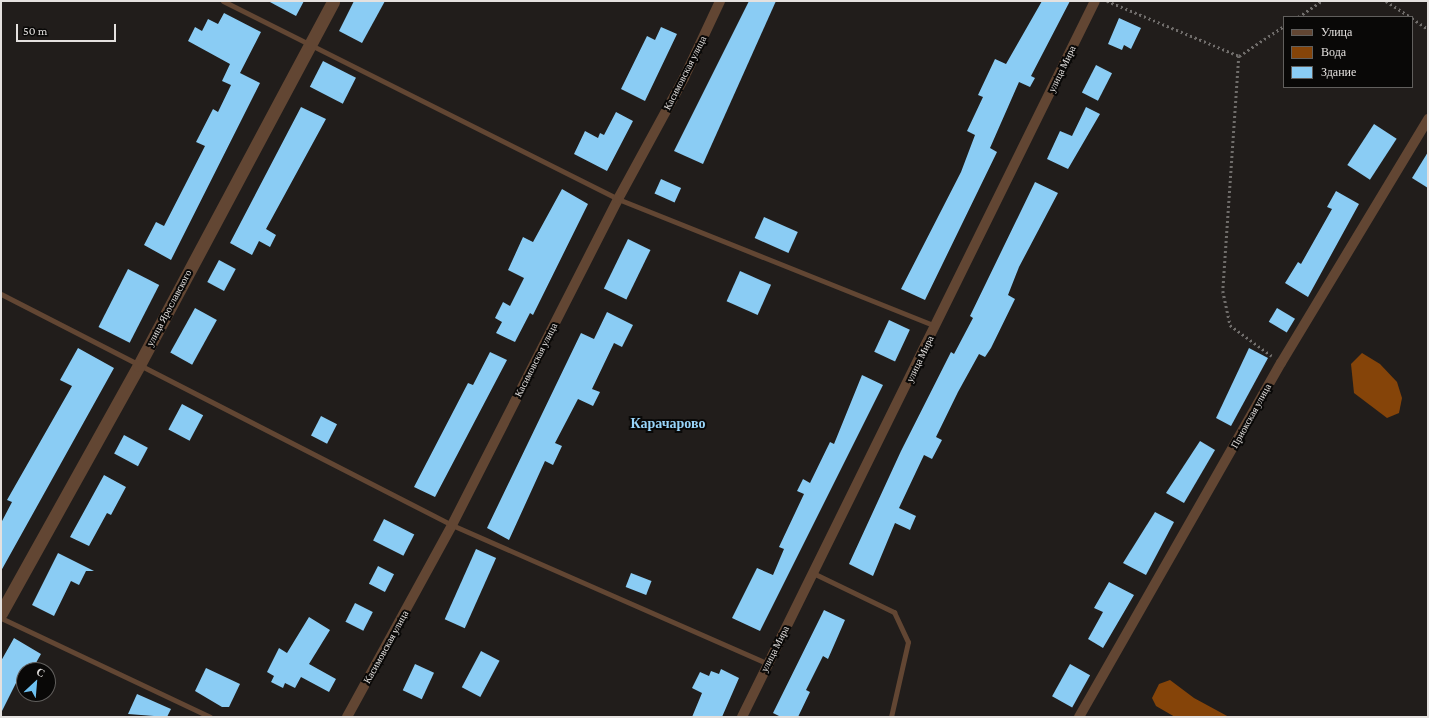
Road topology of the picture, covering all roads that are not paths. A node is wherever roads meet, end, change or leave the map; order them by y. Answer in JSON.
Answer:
{"nodes":[{"id":1,"x":223,"y":1,"type":"edge"},
{"id":2,"x":333,"y":1,"type":"edge"},
{"id":3,"x":720,"y":1,"type":"edge"},
{"id":4,"x":1096,"y":1,"type":"edge"},
{"id":5,"x":311,"y":42,"type":"junction"},
{"id":6,"x":1428,"y":119,"type":"edge"},
{"id":7,"x":618,"y":199,"type":"junction"},
{"id":8,"x":1,"y":294,"type":"edge"},
{"id":9,"x":936,"y":326,"type":"junction"},
{"id":10,"x":139,"y":365,"type":"junction"},
{"id":11,"x":452,"y":525,"type":"junction"},
{"id":12,"x":815,"y":574,"type":"junction"},
{"id":13,"x":1,"y":613,"type":"edge"},
{"id":14,"x":1,"y":618,"type":"edge"},
{"id":15,"x":768,"y":663,"type":"junction"},
{"id":16,"x":210,"y":717,"type":"edge"},
{"id":17,"x":348,"y":717,"type":"edge"},
{"id":18,"x":742,"y":717,"type":"edge"},
{"id":19,"x":891,"y":717,"type":"edge"},
{"id":20,"x":1079,"y":717,"type":"edge"}],
"edges":[{"from":1,"to":5,"type":"lane"},
{"from":2,"to":5,"type":"street","name":"улица Ярославского"},
{"from":3,"to":7,"type":"street","name":"Касимовская улица"},
{"from":4,"to":9,"type":"street","name":"улица Мира"},
{"from":5,"to":7,"type":"lane"},
{"from":5,"to":10,"type":"street","name":"улица Ярославского"},
{"from":6,"to":20,"type":"street","name":"Приокская улица"},
{"from":7,"to":9,"type":"lane"},
{"from":7,"to":11,"type":"street","name":"Касимовская улица"},
{"from":8,"to":10,"type":"lane"},
{"from":9,"to":12,"type":"street","name":"улица Мира"},
{"from":10,"to":11,"type":"lane"},
{"from":10,"to":13,"type":"street","name":"улица Ярославского"},
{"from":11,"to":15,"type":"lane"},
{"from":11,"to":17,"type":"street","name":"Касимовская улица"},
{"from":12,"to":15,"type":"street","name":"улица Мира"},
{"from":12,"to":19,"type":"lane"},
{"from":14,"to":16,"type":"lane"},
{"from":15,"to":18,"type":"street","name":"улица Мира"}]}
